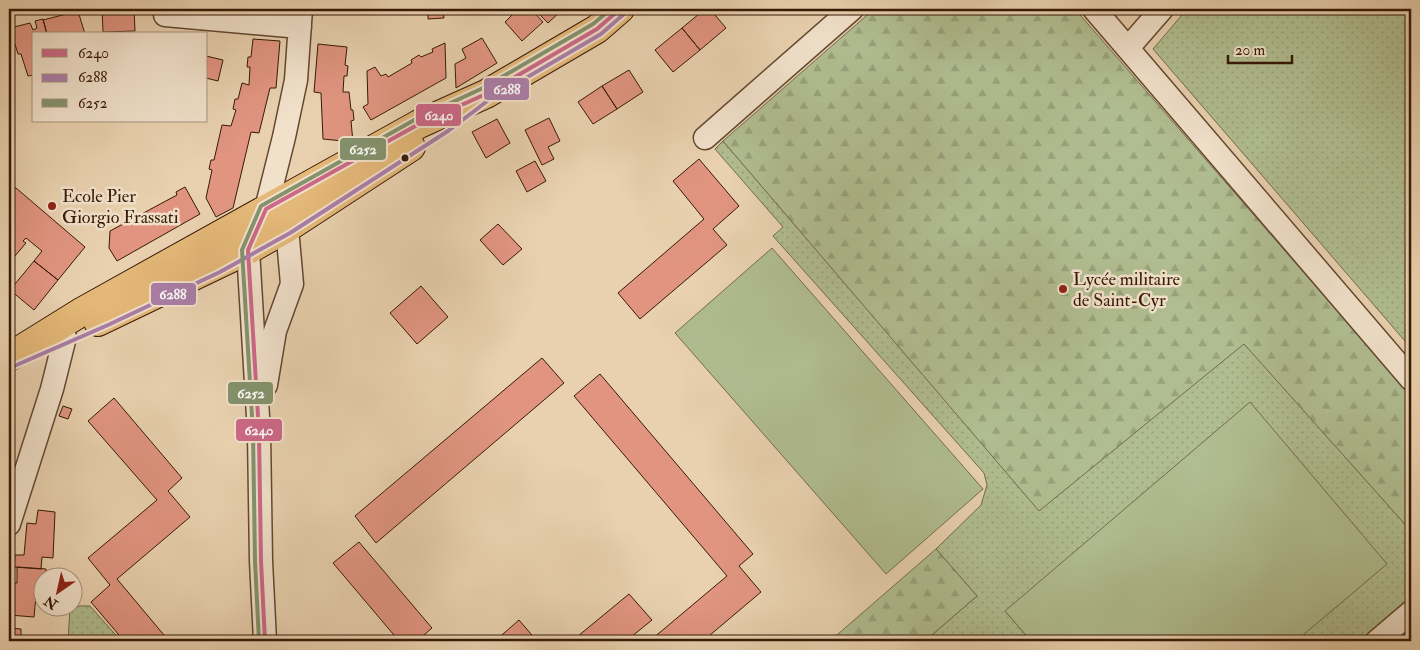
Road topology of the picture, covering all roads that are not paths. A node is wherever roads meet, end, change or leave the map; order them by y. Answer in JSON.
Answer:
{"nodes":[{"id":1,"x":620,"y":9,"type":"edge"},
{"id":2,"x":852,"y":9,"type":"edge"},
{"id":3,"x":1094,"y":9,"type":"edge"},
{"id":4,"x":1162,"y":9,"type":"edge"},
{"id":5,"x":165,"y":15,"type":"dead end"},
{"id":6,"x":301,"y":18,"type":"edge"},
{"id":7,"x":1128,"y":48,"type":"junction"},
{"id":8,"x":486,"y":94,"type":"junction"},
{"id":9,"x":705,"y":138,"type":"dead end"},
{"id":10,"x":266,"y":209,"type":"junction"},
{"id":11,"x":287,"y":228,"type":"junction"},
{"id":12,"x":248,"y":250,"type":"junction"},
{"id":13,"x":65,"y":337,"type":"junction"},
{"id":14,"x":9,"y":359,"type":"edge"},
{"id":15,"x":1411,"y":379,"type":"edge"},
{"id":16,"x":259,"y":433,"type":"junction"},
{"id":17,"x":9,"y":524,"type":"edge"},
{"id":18,"x":1411,"y":612,"type":"edge"},
{"id":19,"x":265,"y":641,"type":"edge"},
{"id":20,"x":1377,"y":641,"type":"edge"}],
"edges":[{"from":1,"to":8,"type":"main road"},
{"from":2,"to":9,"type":"street"},
{"from":3,"to":7,"type":"street"},
{"from":4,"to":7,"type":"street"},
{"from":5,"to":6,"type":"street"},
{"from":6,"to":10,"type":"street"},
{"from":7,"to":15,"type":"street"},
{"from":8,"to":10,"type":"main road"},
{"from":8,"to":11,"type":"main road"},
{"from":10,"to":11,"type":"street"},
{"from":10,"to":12,"type":"street"},
{"from":10,"to":14,"type":"main road"},
{"from":11,"to":12,"type":"main road"},
{"from":11,"to":16,"type":"street"},
{"from":12,"to":13,"type":"main road"},
{"from":12,"to":16,"type":"street"},
{"from":13,"to":14,"type":"main road"},
{"from":13,"to":17,"type":"street"},
{"from":16,"to":19,"type":"street"},
{"from":18,"to":20,"type":"street"}]}
